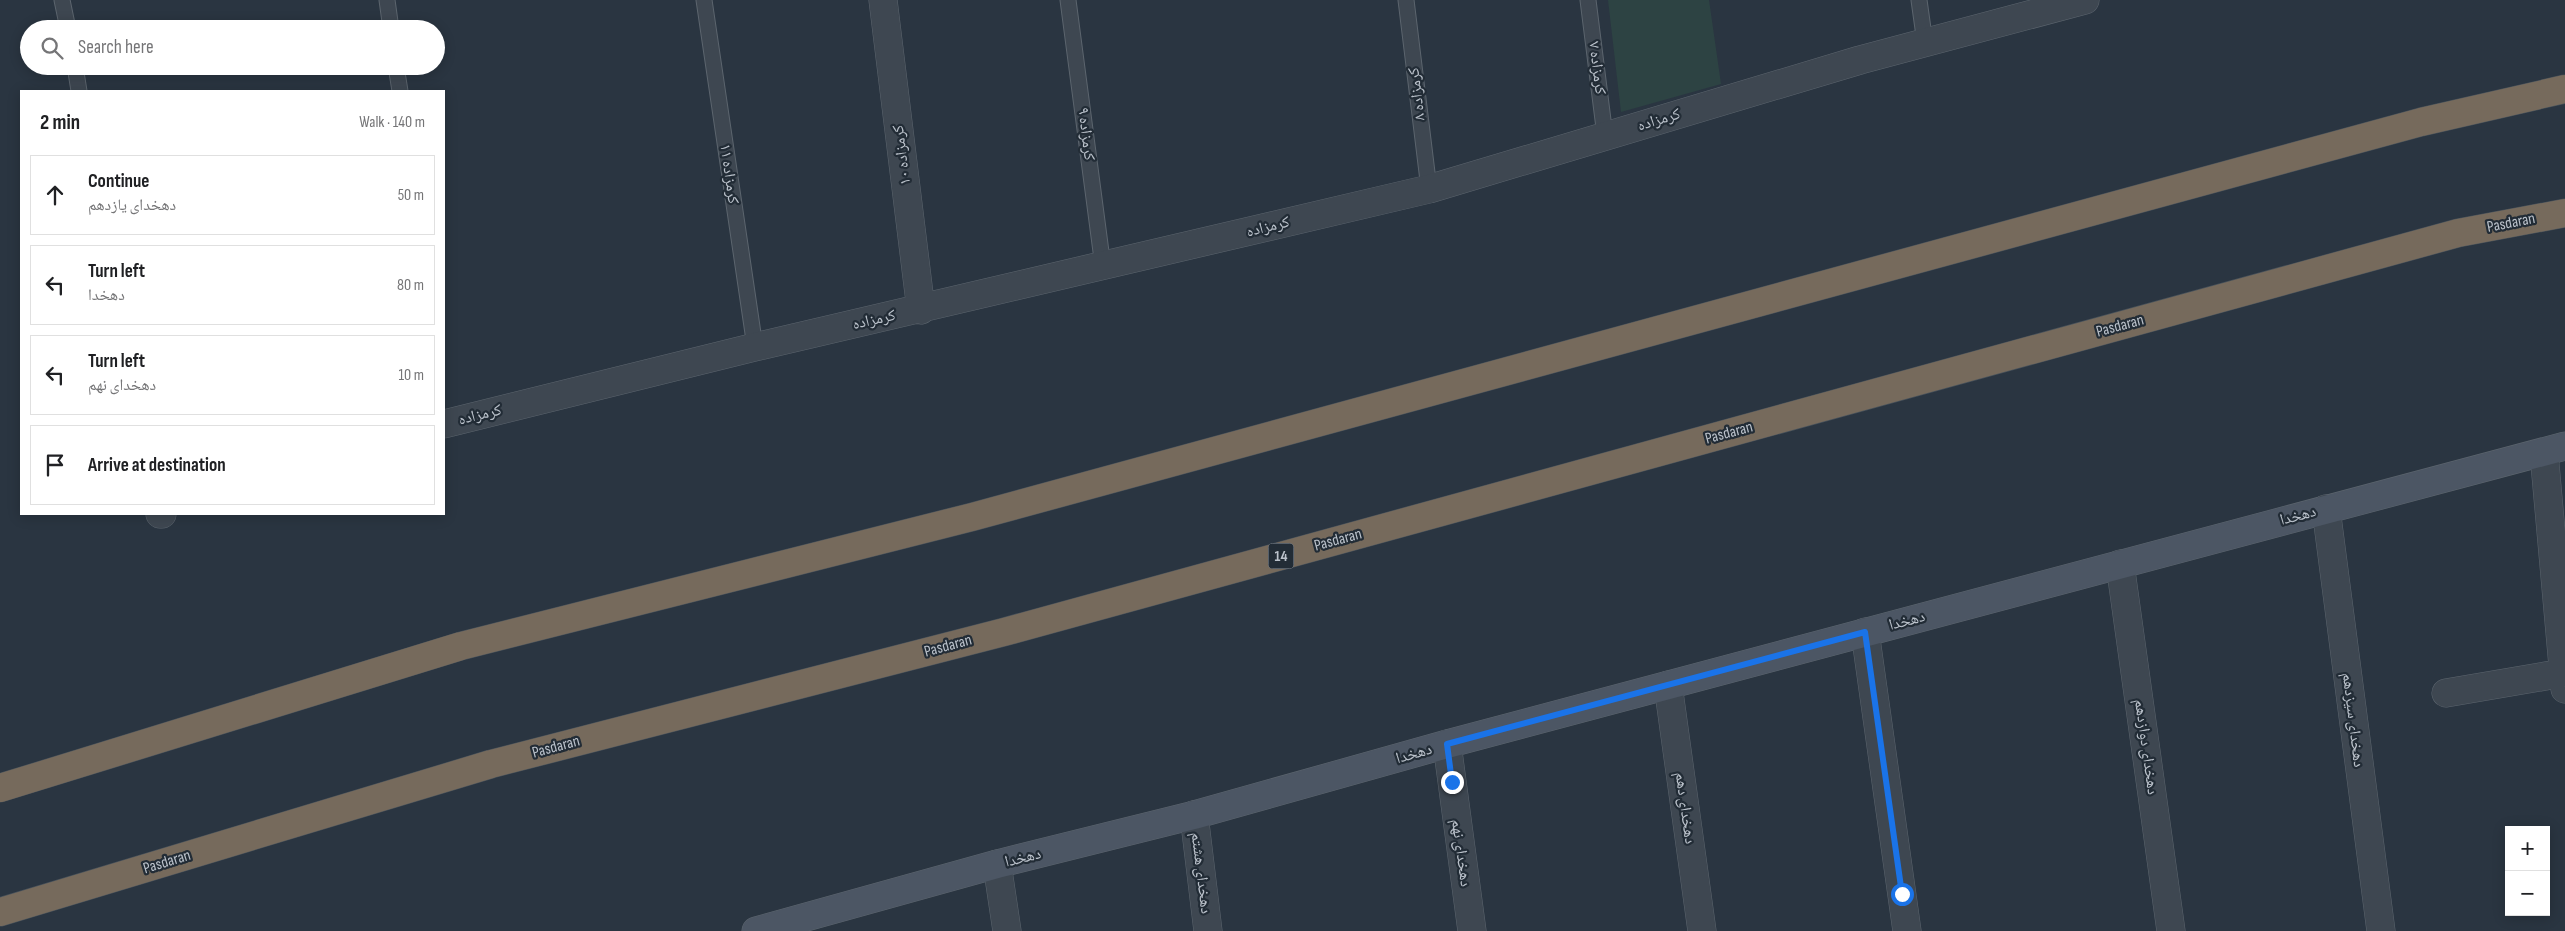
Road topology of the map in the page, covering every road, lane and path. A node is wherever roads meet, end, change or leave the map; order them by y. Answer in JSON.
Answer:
{"nodes":[{"id":1,"x":62,"y":0,"type":"edge"},
{"id":2,"x":387,"y":0,"type":"edge"},
{"id":3,"x":704,"y":0,"type":"edge"},
{"id":4,"x":883,"y":0,"type":"edge"},
{"id":5,"x":1068,"y":0,"type":"edge"},
{"id":6,"x":1406,"y":0,"type":"edge"},
{"id":7,"x":1588,"y":0,"type":"edge"},
{"id":8,"x":1918,"y":0,"type":"edge"},
{"id":9,"x":2085,"y":0,"type":"edge"},
{"id":10,"x":66,"y":20,"type":"edge"},
{"id":11,"x":390,"y":20,"type":"edge"},
{"id":12,"x":1925,"y":43,"type":"junction"},
{"id":13,"x":76,"y":75,"type":"edge"},
{"id":14,"x":397,"y":75,"type":"edge"},
{"id":15,"x":2565,"y":89,"type":"edge"},
{"id":16,"x":79,"y":90,"type":"edge"},
{"id":17,"x":400,"y":90,"type":"edge"},
{"id":18,"x":1605,"y":136,"type":"junction"},
{"id":19,"x":1429,"y":189,"type":"junction"},
{"id":20,"x":2565,"y":213,"type":"edge"},
{"id":21,"x":1103,"y":267,"type":"junction"},
{"id":22,"x":921,"y":310,"type":"junction"},
{"id":23,"x":754,"y":347,"type":"junction"},
{"id":24,"x":445,"y":419,"type":"edge"},
{"id":25,"x":2554,"y":449,"type":"edge"},
{"id":26,"x":2326,"y":509,"type":"junction"},
{"id":27,"x":2120,"y":564,"type":"junction"},
{"id":28,"x":1865,"y":632,"type":"junction"},
{"id":29,"x":2564,"y":681,"type":"edge"},
{"id":30,"x":1668,"y":685,"type":"junction"},
{"id":31,"x":2446,"y":693,"type":"dead end"},
{"id":32,"x":1447,"y":744,"type":"junction"},
{"id":33,"x":0,"y":788,"type":"edge"},
{"id":34,"x":1194,"y":815,"type":"junction"},
{"id":35,"x":997,"y":864,"type":"junction"},
{"id":36,"x":0,"y":912,"type":"edge"},
{"id":37,"x":756,"y":931,"type":"edge"},
{"id":38,"x":1007,"y":931,"type":"edge"},
{"id":39,"x":1208,"y":931,"type":"edge"},
{"id":40,"x":1472,"y":931,"type":"edge"},
{"id":41,"x":1702,"y":931,"type":"edge"},
{"id":42,"x":1907,"y":931,"type":"edge"},
{"id":43,"x":2171,"y":931,"type":"edge"},
{"id":44,"x":2381,"y":931,"type":"edge"}],
"edges":[{"from":1,"to":10,"type":"lane"},
{"from":2,"to":11,"type":"lane"},
{"from":3,"to":23,"type":"lane","name":"کرمزاده ١١"},
{"from":4,"to":22,"type":"street","name":"کرمزاده ١٠"},
{"from":5,"to":21,"type":"lane","name":"کرمزاده ٩"},
{"from":6,"to":19,"type":"lane","name":"کرمزاده ٨"},
{"from":7,"to":18,"type":"lane","name":"کرمزاده ٧"},
{"from":8,"to":12,"type":"lane"},
{"from":9,"to":12,"type":"street","name":"کرمزاده"},
{"from":12,"to":18,"type":"street","name":"کرمزاده"},
{"from":13,"to":16,"type":"lane"},
{"from":14,"to":17,"type":"lane"},
{"from":15,"to":33,"type":"highway"},
{"from":18,"to":19,"type":"street","name":"کرمزاده"},
{"from":19,"to":21,"type":"street","name":"کرمزاده"},
{"from":20,"to":36,"type":"highway","name":"Pasdaran","number":"14"},
{"from":21,"to":22,"type":"street","name":"کرمزاده"},
{"from":22,"to":23,"type":"street","name":"کرمزاده"},
{"from":23,"to":24,"type":"street","name":"کرمزاده"},
{"from":25,"to":26,"type":"main road","name":"دهخدا"},
{"from":25,"to":29,"type":"street"},
{"from":26,"to":27,"type":"main road","name":"دهخدا"},
{"from":26,"to":44,"type":"street","name":"دهخدای سیزدهم"},
{"from":27,"to":28,"type":"main road","name":"دهخدا"},
{"from":27,"to":43,"type":"street","name":"دهخدای دوازدهم"},
{"from":28,"to":30,"type":"main road","name":"دهخدا"},
{"from":28,"to":42,"type":"street"},
{"from":29,"to":31,"type":"street"},
{"from":30,"to":32,"type":"main road","name":"دهخدا"},
{"from":30,"to":41,"type":"street","name":"دهخدای دهم"},
{"from":32,"to":34,"type":"main road","name":"دهخدا"},
{"from":32,"to":40,"type":"street","name":"دهخدای نهم"},
{"from":34,"to":35,"type":"main road","name":"دهخدا"},
{"from":34,"to":39,"type":"street","name":"دهخدای هشتم"},
{"from":35,"to":37,"type":"main road","name":"دهخدا"},
{"from":35,"to":38,"type":"street"}]}
